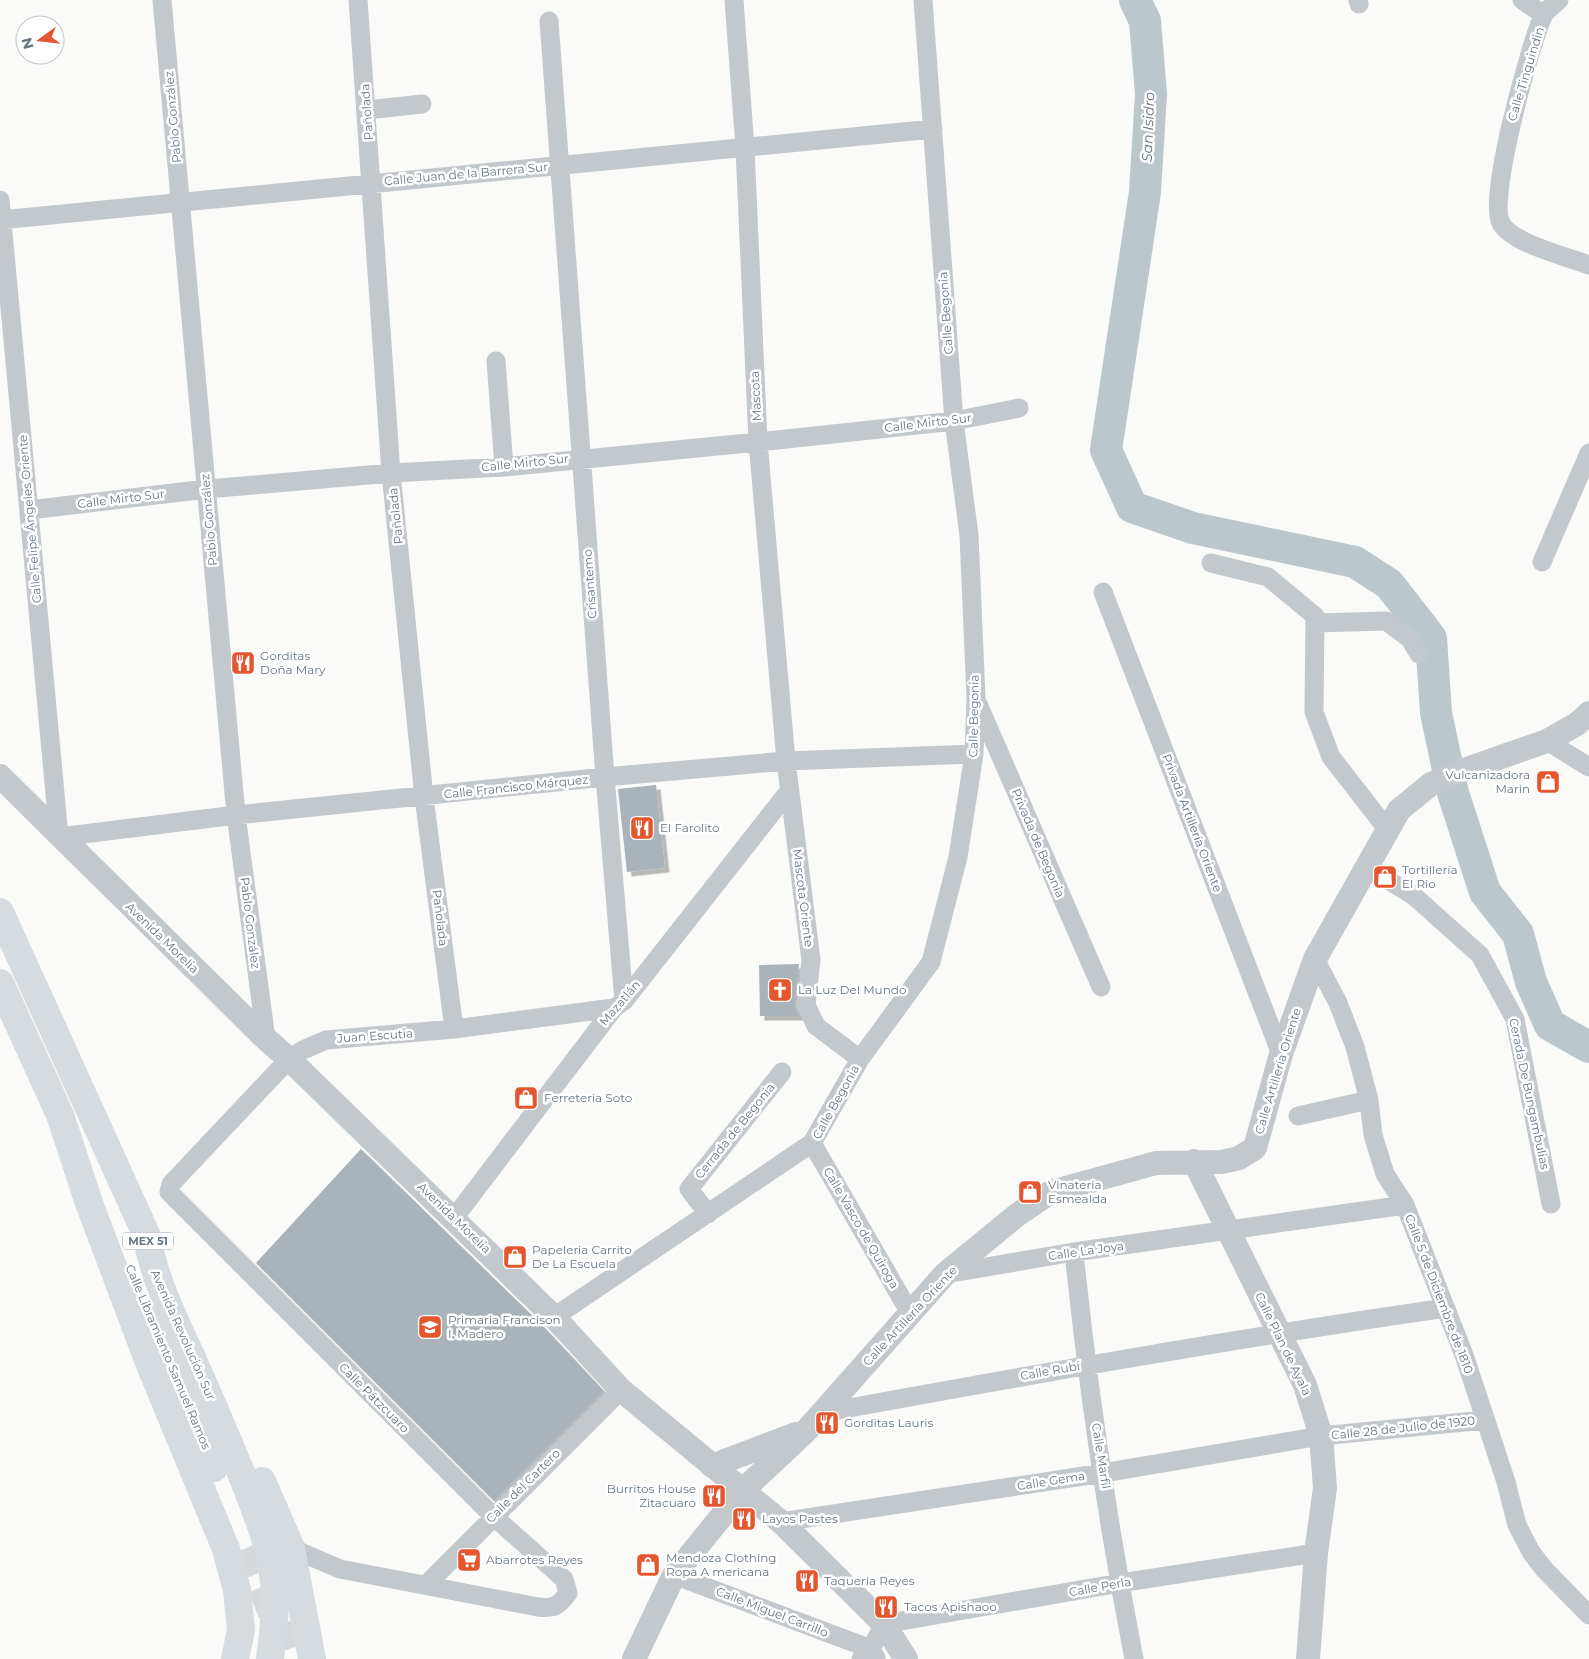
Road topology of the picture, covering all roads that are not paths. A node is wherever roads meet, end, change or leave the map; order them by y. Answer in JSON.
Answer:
{"nodes":[{"id":1,"x":162,"y":0,"type":"edge"},
{"id":2,"x":358,"y":0,"type":"edge"},
{"id":3,"x":734,"y":0,"type":"edge"},
{"id":4,"x":923,"y":0,"type":"edge"},
{"id":5,"x":1522,"y":0,"type":"edge"},
{"id":6,"x":1559,"y":0,"type":"edge"},
{"id":7,"x":1544,"y":15,"type":"junction"},
{"id":8,"x":549,"y":21,"type":"dead end"},
{"id":9,"x":422,"y":104,"type":"dead end"},
{"id":10,"x":367,"y":110,"type":"junction"},
{"id":11,"x":933,"y":129,"type":"junction"},
{"id":12,"x":744,"y":148,"type":"junction"},
{"id":13,"x":558,"y":166,"type":"junction"},
{"id":14,"x":372,"y":183,"type":"junction"},
{"id":15,"x":0,"y":200,"type":"edge"},
{"id":16,"x":181,"y":202,"type":"junction"},
{"id":17,"x":1,"y":220,"type":"edge"},
{"id":18,"x":1589,"y":265,"type":"edge"},
{"id":19,"x":496,"y":361,"type":"dead end"},
{"id":20,"x":1019,"y":408,"type":"dead end"},
{"id":21,"x":954,"y":421,"type":"junction"},
{"id":22,"x":758,"y":442,"type":"junction"},
{"id":23,"x":1589,"y":453,"type":"edge"},
{"id":24,"x":581,"y":458,"type":"junction"},
{"id":25,"x":504,"y":467,"type":"junction"},
{"id":26,"x":391,"y":472,"type":"junction"},
{"id":27,"x":207,"y":489,"type":"junction"},
{"id":28,"x":29,"y":510,"type":"junction"},
{"id":29,"x":1542,"y":562,"type":"dead end"},
{"id":30,"x":1211,"y":563,"type":"dead end"},
{"id":31,"x":1103,"y":592,"type":"dead end"},
{"id":32,"x":1315,"y":624,"type":"junction"},
{"id":33,"x":1418,"y":654,"type":"dead end"},
{"id":34,"x":976,"y":698,"type":"junction"},
{"id":35,"x":1589,"y":713,"type":"edge"},
{"id":36,"x":1547,"y":741,"type":"junction"},
{"id":37,"x":974,"y":754,"type":"junction"},
{"id":38,"x":786,"y":761,"type":"junction"},
{"id":39,"x":1589,"y":767,"type":"edge"},
{"id":40,"x":0,"y":776,"type":"edge"},
{"id":41,"x":605,"y":778,"type":"junction"},
{"id":42,"x":790,"y":791,"type":"junction"},
{"id":43,"x":424,"y":797,"type":"junction"},
{"id":44,"x":236,"y":815,"type":"junction"},
{"id":45,"x":1393,"y":819,"type":"junction"},
{"id":46,"x":60,"y":837,"type":"junction"},
{"id":47,"x":1367,"y":867,"type":"junction"},
{"id":48,"x":0,"y":912,"type":"edge"},
{"id":49,"x":1315,"y":959,"type":"junction"},
{"id":50,"x":0,"y":983,"type":"edge"},
{"id":51,"x":1100,"y":987,"type":"dead end"},
{"id":52,"x":619,"y":1005,"type":"junction"},
{"id":53,"x":454,"y":1029,"type":"junction"},
{"id":54,"x":266,"y":1040,"type":"junction"},
{"id":55,"x":1281,"y":1054,"type":"junction"},
{"id":56,"x":289,"y":1059,"type":"junction"},
{"id":57,"x":860,"y":1059,"type":"junction"},
{"id":58,"x":782,"y":1072,"type":"dead end"},
{"id":59,"x":1369,"y":1100,"type":"junction"},
{"id":60,"x":60,"y":1115,"type":"junction"},
{"id":61,"x":1298,"y":1116,"type":"dead end"},
{"id":62,"x":812,"y":1143,"type":"junction"},
{"id":63,"x":1194,"y":1161,"type":"junction"},
{"id":64,"x":169,"y":1192,"type":"joint"},
{"id":65,"x":1551,"y":1204,"type":"dead end"},
{"id":66,"x":1405,"y":1205,"type":"junction"},
{"id":67,"x":708,"y":1214,"type":"junction"},
{"id":68,"x":454,"y":1218,"type":"junction"},
{"id":69,"x":1228,"y":1232,"type":"junction"},
{"id":70,"x":146,"y":1234,"type":"junction"},
{"id":71,"x":1074,"y":1252,"type":"junction"},
{"id":72,"x":945,"y":1274,"type":"junction"},
{"id":73,"x":1446,"y":1308,"type":"junction"},
{"id":74,"x":910,"y":1313,"type":"junction"},
{"id":75,"x":554,"y":1317,"type":"junction"},
{"id":76,"x":1278,"y":1332,"type":"junction"},
{"id":77,"x":1086,"y":1364,"type":"junction"},
{"id":78,"x":621,"y":1390,"type":"junction"},
{"id":79,"x":1485,"y":1420,"type":"junction"},
{"id":80,"x":815,"y":1422,"type":"junction"},
{"id":81,"x":1321,"y":1436,"type":"junction"},
{"id":82,"x":712,"y":1466,"type":"junction"},
{"id":83,"x":1104,"y":1473,"type":"junction"},
{"id":84,"x":742,"y":1491,"type":"junction"},
{"id":85,"x":493,"y":1516,"type":"junction"},
{"id":86,"x":781,"y":1522,"type":"junction"},
{"id":87,"x":246,"y":1548,"type":"tunnel mouth"},
{"id":88,"x":292,"y":1548,"type":"junction"},
{"id":89,"x":1316,"y":1553,"type":"junction"},
{"id":90,"x":674,"y":1575,"type":"junction"},
{"id":91,"x":1120,"y":1583,"type":"junction"},
{"id":92,"x":427,"y":1584,"type":"junction"},
{"id":93,"x":1589,"y":1615,"type":"edge"},
{"id":94,"x":884,"y":1624,"type":"junction"},
{"id":95,"x":282,"y":1656,"type":"edge"},
{"id":96,"x":870,"y":1656,"type":"edge"},
{"id":97,"x":235,"y":1659,"type":"edge"},
{"id":98,"x":312,"y":1659,"type":"edge"},
{"id":99,"x":634,"y":1659,"type":"edge"},
{"id":100,"x":906,"y":1659,"type":"edge"},
{"id":101,"x":1134,"y":1659,"type":"edge"},
{"id":102,"x":1308,"y":1659,"type":"edge"}],
"edges":[{"from":1,"to":16,"type":"street","name":"Pablo González"},
{"from":2,"to":10,"type":"street","name":"Pañolada"},
{"from":3,"to":12,"type":"street","name":"Mascota"},
{"from":4,"to":11,"type":"street","name":"Calle Begonia"},
{"from":5,"to":7,"type":"street"},
{"from":6,"to":7,"type":"street"},
{"from":7,"to":18,"type":"street","name":"Calle Tinguindin"},
{"from":8,"to":13,"type":"street","name":"Crisantemo"},
{"from":9,"to":10,"type":"street"},
{"from":10,"to":14,"type":"street","name":"Pañolada"},
{"from":11,"to":12,"type":"street","name":"Calle Juan de la Barrera Sur"},
{"from":11,"to":21,"type":"street","name":"Calle Begonia"},
{"from":12,"to":13,"type":"street","name":"Calle Juan de la Barrera Sur"},
{"from":12,"to":22,"type":"street","name":"Mascota"},
{"from":13,"to":14,"type":"street","name":"Calle Juan de la Barrera Sur"},
{"from":13,"to":24,"type":"street","name":"Crisantemo"},
{"from":14,"to":16,"type":"street","name":"Calle Juan de la Barrera Sur"},
{"from":14,"to":26,"type":"street","name":"Pañolada"},
{"from":15,"to":17,"type":"street","name":"Calle Felipe Ángeles Oriente"},
{"from":16,"to":17,"type":"street","name":"Calle Juan de la Barrera Sur"},
{"from":16,"to":27,"type":"street","name":"Pablo González"},
{"from":17,"to":28,"type":"street","name":"Calle Felipe Ángeles Oriente"},
{"from":19,"to":25,"type":"street"},
{"from":20,"to":21,"type":"street","name":"Calle Mirto Sur"},
{"from":21,"to":22,"type":"street","name":"Calle Mirto Sur"},
{"from":21,"to":34,"type":"street","name":"Calle Begonia"},
{"from":22,"to":24,"type":"street","name":"Calle Mirto Sur"},
{"from":22,"to":38,"type":"street","name":"Mascota"},
{"from":23,"to":29,"type":"street"},
{"from":24,"to":25,"type":"street","name":"Calle Mirto Sur"},
{"from":24,"to":41,"type":"street","name":"Crisantemo"},
{"from":25,"to":26,"type":"street","name":"Calle Mirto Sur"},
{"from":26,"to":27,"type":"street","name":"Calle Mirto Sur"},
{"from":26,"to":43,"type":"street","name":"Pañolada"},
{"from":27,"to":28,"type":"street","name":"Calle Mirto Sur"},
{"from":27,"to":44,"type":"street","name":"Pablo González"},
{"from":28,"to":46,"type":"street","name":"Calle Felipe Ángeles Oriente"},
{"from":30,"to":32,"type":"street"},
{"from":31,"to":55,"type":"street","name":"Privada Artillería Oriente"},
{"from":32,"to":33,"type":"street"},
{"from":32,"to":45,"type":"street"},
{"from":34,"to":37,"type":"street","name":"Calle Begonia"},
{"from":34,"to":51,"type":"street","name":"Privada de Begonia"},
{"from":35,"to":36,"type":"street","name":"Calle Artillería Oriente"},
{"from":36,"to":39,"type":"street"},
{"from":36,"to":45,"type":"street","name":"Calle Artillería Oriente"},
{"from":37,"to":38,"type":"street","name":"Calle Francisco Márquez"},
{"from":37,"to":57,"type":"street","name":"Calle Begonia"},
{"from":38,"to":41,"type":"street","name":"Calle Francisco Márquez"},
{"from":38,"to":42,"type":"street","name":"Mascota"},
{"from":40,"to":46,"type":"street","name":"Avenida Morelia"},
{"from":41,"to":43,"type":"street","name":"Calle Francisco Márquez"},
{"from":41,"to":52,"type":"street","name":"Crisantemo"},
{"from":42,"to":52,"type":"street","name":"Mazatlán"},
{"from":42,"to":57,"type":"street","name":"Mascota Oriente"},
{"from":43,"to":44,"type":"street","name":"Calle Francisco Márquez"},
{"from":43,"to":53,"type":"street","name":"Pañolada"},
{"from":44,"to":46,"type":"street","name":"Calle Francisco Márquez"},
{"from":44,"to":54,"type":"street","name":"Pablo González"},
{"from":45,"to":47,"type":"street","name":"Calle Artillería Oriente"},
{"from":46,"to":54,"type":"street","name":"Avenida Morelia"},
{"from":47,"to":49,"type":"street","name":"Calle Artillería Oriente"},
{"from":47,"to":65,"type":"street","name":"Cerada De Bungambulias"},
{"from":48,"to":70,"type":"main road","name":"Avenida Revolución Sur","number":"MEX 51"},
{"from":49,"to":55,"type":"street","name":"Calle Artillería Oriente"},
{"from":49,"to":59,"type":"street","name":"Calle 5 de Diciembre de 1810"},
{"from":50,"to":60,"type":"main road","number":"MEX 51"},
{"from":52,"to":53,"type":"street","name":"Juan Escutia"},
{"from":52,"to":68,"type":"street","name":"Mazatlán"},
{"from":53,"to":56,"type":"street","name":"Juan Escutia"},
{"from":54,"to":56,"type":"street","name":"Avenida Morelia"},
{"from":55,"to":63,"type":"street","name":"Calle Artillería Oriente"},
{"from":56,"to":64,"type":"street","name":"Juan Escutia"},
{"from":56,"to":68,"type":"street","name":"Avenida Morelia"},
{"from":57,"to":62,"type":"street","name":"Calle Begonia"},
{"from":58,"to":67,"type":"street","name":"Cerrada de Begonia"},
{"from":59,"to":61,"type":"street"},
{"from":59,"to":66,"type":"street","name":"Calle 5 de Diciembre de 1810"},
{"from":60,"to":87,"type":"main road","name":"Calle Libramiento Samuel Ramos","number":"MEX 51"},
{"from":60,"to":97,"type":"main road","number":"MEX 51"},
{"from":62,"to":67,"type":"street","name":"Calle Begonia"},
{"from":62,"to":74,"type":"street","name":"Calle Vasco de Quiroga"},
{"from":63,"to":69,"type":"street","name":"Calle Plan de Ayala"},
{"from":63,"to":72,"type":"street","name":"Calle Artillería Oriente"},
{"from":64,"to":85,"type":"street","name":"Calle Pátzcuaro"},
{"from":66,"to":69,"type":"street","name":"Calle La Joya"},
{"from":66,"to":73,"type":"street","name":"Calle 5 de Diciembre de 1810"},
{"from":67,"to":75,"type":"street","name":"Calle Begonia"},
{"from":68,"to":75,"type":"street","name":"Avenida Morelia"},
{"from":69,"to":71,"type":"street","name":"Calle La Joya"},
{"from":69,"to":76,"type":"street","name":"Calle Plan de Ayala"},
{"from":70,"to":88,"type":"main road"},
{"from":70,"to":95,"type":"main road","name":"Avenida Revolución Sur","number":"MEX 51"},
{"from":71,"to":72,"type":"street","name":"Calle La Joya"},
{"from":71,"to":77,"type":"street","name":"Calle Marfil"},
{"from":72,"to":74,"type":"street","name":"Calle Artillería Oriente"},
{"from":73,"to":76,"type":"street","name":"Calle Rubí"},
{"from":73,"to":79,"type":"street","name":"Calle 5 de Diciembre de 1810"},
{"from":74,"to":80,"type":"street","name":"Calle Artillería Oriente"},
{"from":75,"to":78,"type":"street","name":"Avenida Morelia"},
{"from":76,"to":77,"type":"street","name":"Calle Rubí"},
{"from":76,"to":81,"type":"street","name":"Calle Plan de Ayala"},
{"from":77,"to":80,"type":"street","name":"Calle Rubí"},
{"from":77,"to":83,"type":"street","name":"Calle Marfil"},
{"from":78,"to":82,"type":"street","name":"Avenida Morelia"},
{"from":78,"to":85,"type":"street","name":"Calle del Cartero"},
{"from":79,"to":81,"type":"street","name":"Calle 28 de Julio de 1920"},
{"from":79,"to":93,"type":"street","name":"Calle 5 de Diciembre de 1810"},
{"from":80,"to":82,"type":"street"},
{"from":80,"to":84,"type":"street","name":"Calle Artillería Oriente"},
{"from":81,"to":83,"type":"street","name":"Calle Gema"},
{"from":81,"to":89,"type":"street","name":"Calle Plan de Ayala"},
{"from":82,"to":84,"type":"street","name":"Avenida Morelia"},
{"from":83,"to":86,"type":"street","name":"Calle Gema"},
{"from":83,"to":91,"type":"street","name":"Calle Marfil"},
{"from":84,"to":86,"type":"street","name":"Avenida Morelia"},
{"from":84,"to":90,"type":"street","name":"Calle Artillería Oriente"},
{"from":85,"to":92,"type":"street","name":"Calle del Cartero"},
{"from":85,"to":92,"type":"street","name":"Calle Pátzcuaro"},
{"from":86,"to":94,"type":"street","name":"Avenida Morelia"},
{"from":88,"to":92,"type":"street"},
{"from":88,"to":98,"type":"main road"},
{"from":89,"to":91,"type":"street","name":"Calle Perla"},
{"from":89,"to":102,"type":"street","name":"Calle Plan de Ayala"},
{"from":90,"to":96,"type":"street","name":"Calle Miguel Carrillo"},
{"from":90,"to":99,"type":"street","name":"Calle Artillería Oriente"},
{"from":91,"to":94,"type":"street","name":"Calle Perla"},
{"from":91,"to":101,"type":"street","name":"Calle Marfil"},
{"from":94,"to":96,"type":"street"},
{"from":94,"to":100,"type":"street","name":"Avenida Morelia"}]}
